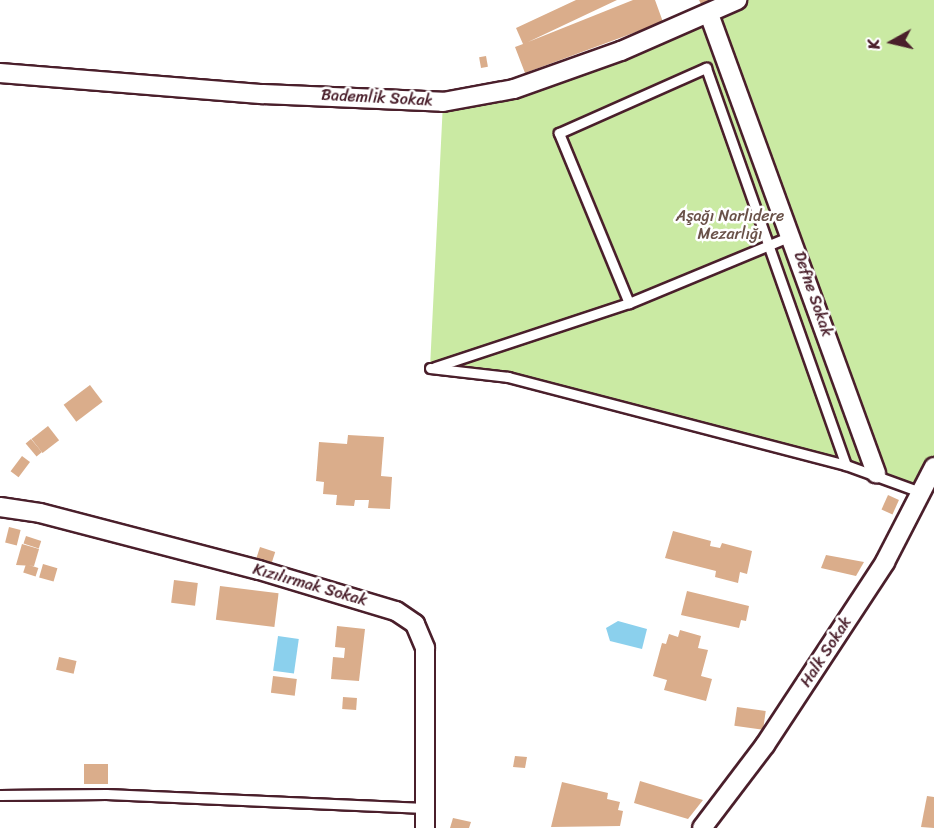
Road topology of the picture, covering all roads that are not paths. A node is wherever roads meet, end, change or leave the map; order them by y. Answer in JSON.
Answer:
{"nodes":[{"id":1,"x":737,"y":0,"type":"edge"},
{"id":2,"x":709,"y":14,"type":"junction"},
{"id":3,"x":0,"y":73,"type":"edge"},
{"id":4,"x":792,"y":236,"type":"junction"},
{"id":5,"x":769,"y":244,"type":"junction"},
{"id":6,"x":629,"y":303,"type":"junction"},
{"id":7,"x":846,"y":465,"type":"junction"},
{"id":8,"x":934,"y":467,"type":"edge"},
{"id":9,"x":876,"y":474,"type":"junction"},
{"id":10,"x":920,"y":492,"type":"junction"},
{"id":11,"x":0,"y":507,"type":"edge"},
{"id":12,"x":0,"y":795,"type":"edge"},
{"id":13,"x":425,"y":808,"type":"junction"},
{"id":14,"x":425,"y":828,"type":"edge"},
{"id":15,"x":702,"y":828,"type":"edge"}],
"edges":[{"from":1,"to":2,"type":"street","name":"Bademlik Sokak"},
{"from":2,"to":3,"type":"street","name":"Bademlik Sokak"},
{"from":2,"to":4,"type":"street","name":"Defne Sokak"},
{"from":4,"to":5,"type":"lane"},
{"from":4,"to":9,"type":"street","name":"Defne Sokak"},
{"from":5,"to":6,"type":"lane"},
{"from":5,"to":6,"type":"lane"},
{"from":5,"to":7,"type":"lane"},
{"from":6,"to":7,"type":"lane"},
{"from":7,"to":9,"type":"lane"},
{"from":8,"to":10,"type":"street","name":"Halk Sokak"},
{"from":9,"to":10,"type":"lane"},
{"from":10,"to":15,"type":"street","name":"Halk Sokak"},
{"from":11,"to":13,"type":"street","name":"Kızılırmak Sokak"},
{"from":12,"to":13,"type":"lane"},
{"from":13,"to":14,"type":"street","name":"Kızılırmak Sokak"}]}
